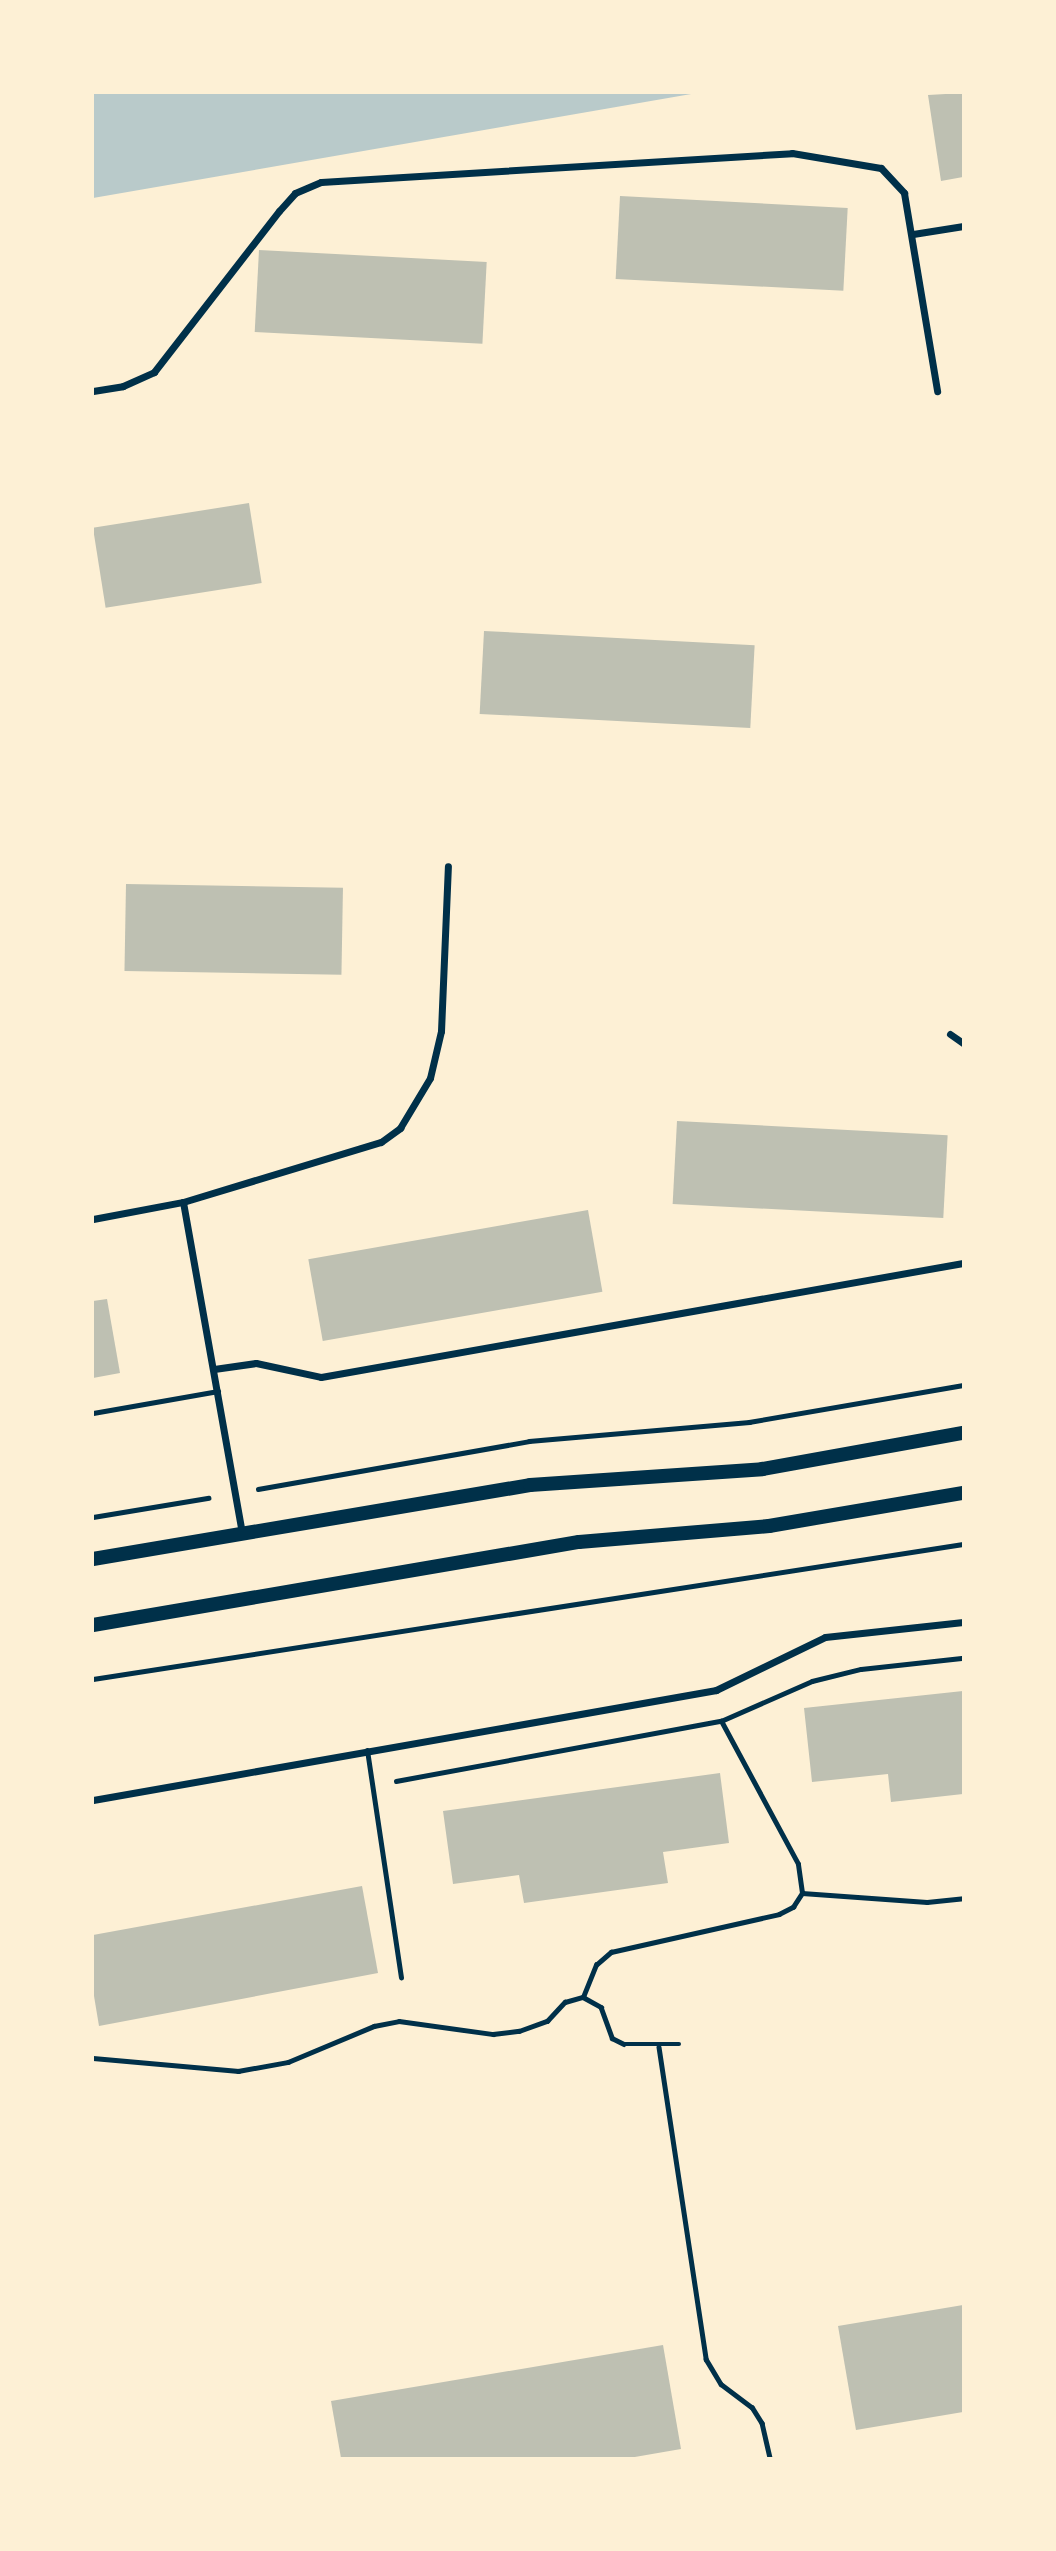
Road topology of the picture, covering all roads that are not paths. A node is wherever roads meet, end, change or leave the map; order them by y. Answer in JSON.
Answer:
{"nodes":[{"id":1,"x":963,"y":226,"type":"edge"},
{"id":2,"x":913,"y":234,"type":"junction"},
{"id":3,"x":93,"y":391,"type":"edge"},
{"id":4,"x":937,"y":391,"type":"dead end"},
{"id":5,"x":448,"y":866,"type":"dead end"},
{"id":6,"x":950,"y":1034,"type":"dead end"},
{"id":7,"x":963,"y":1043,"type":"edge"},
{"id":8,"x":183,"y":1202,"type":"junction"},
{"id":9,"x":93,"y":1219,"type":"edge"},
{"id":10,"x":963,"y":1263,"type":"edge"},
{"id":11,"x":214,"y":1369,"type":"junction"},
{"id":12,"x":218,"y":1391,"type":"junction"},
{"id":13,"x":93,"y":1413,"type":"edge"},
{"id":14,"x":963,"y":1433,"type":"edge"},
{"id":15,"x":963,"y":1493,"type":"edge"},
{"id":16,"x":243,"y":1534,"type":"junction"},
{"id":17,"x":93,"y":1559,"type":"edge"},
{"id":18,"x":963,"y":1622,"type":"edge"},
{"id":19,"x":93,"y":1625,"type":"edge"},
{"id":20,"x":367,"y":1750,"type":"junction"},
{"id":21,"x":93,"y":1800,"type":"edge"},
{"id":22,"x":401,"y":1977,"type":"dead end"}],
"edges":[{"from":1,"to":2,"type":"street"},
{"from":2,"to":3,"type":"street"},
{"from":2,"to":4,"type":"street"},
{"from":5,"to":8,"type":"street"},
{"from":6,"to":7,"type":"street"},
{"from":8,"to":9,"type":"street"},
{"from":8,"to":11,"type":"street"},
{"from":10,"to":11,"type":"street"},
{"from":11,"to":12,"type":"street"},
{"from":12,"to":13,"type":"lane"},
{"from":12,"to":16,"type":"street"},
{"from":14,"to":16,"type":"main road"},
{"from":15,"to":19,"type":"main road"},
{"from":16,"to":17,"type":"main road"},
{"from":18,"to":20,"type":"street"},
{"from":20,"to":21,"type":"street"},
{"from":20,"to":22,"type":"lane"}]}
